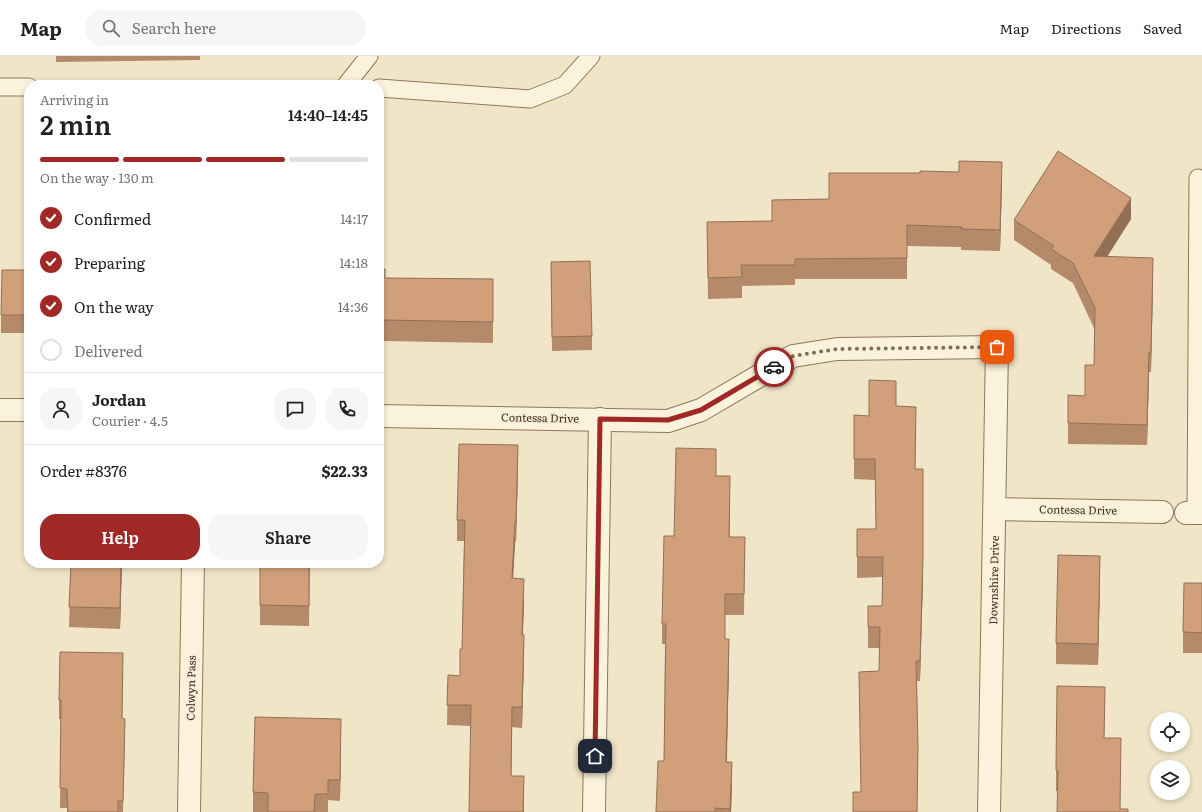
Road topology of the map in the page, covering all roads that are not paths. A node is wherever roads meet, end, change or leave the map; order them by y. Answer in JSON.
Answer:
{"nodes":[{"id":1,"x":369,"y":56,"type":"edge"},
{"id":2,"x":591,"y":56,"type":"edge"},
{"id":3,"x":350,"y":80,"type":"edge"},
{"id":4,"x":0,"y":87,"type":"edge"},
{"id":5,"x":24,"y":87,"type":"edge"},
{"id":6,"x":384,"y":88,"type":"edge"},
{"id":7,"x":1198,"y":178,"type":"dead end"},
{"id":8,"x":997,"y":347,"type":"joint"},
{"id":9,"x":0,"y":410,"type":"edge"},
{"id":10,"x":24,"y":410,"type":"edge"},
{"id":11,"x":384,"y":416,"type":"edge"},
{"id":12,"x":600,"y":419,"type":"junction"},
{"id":13,"x":995,"y":509,"type":"junction"},
{"id":14,"x":1162,"y":512,"type":"dead end"},
{"id":15,"x":1195,"y":513,"type":"edge"},
{"id":16,"x":193,"y":568,"type":"edge"},
{"id":17,"x":189,"y":812,"type":"edge"},
{"id":18,"x":594,"y":812,"type":"edge"},
{"id":19,"x":989,"y":812,"type":"edge"}],
"edges":[{"from":1,"to":3,"type":"lane"},
{"from":2,"to":6,"type":"lane"},
{"from":4,"to":5,"type":"lane"},
{"from":7,"to":15,"type":"lane"},
{"from":8,"to":12,"type":"street","name":"Contessa Drive"},
{"from":8,"to":13,"type":"street","name":"Downshire Drive"},
{"from":9,"to":10,"type":"street"},
{"from":11,"to":12,"type":"street","name":"Contessa Drive"},
{"from":12,"to":18,"type":"street"},
{"from":13,"to":14,"type":"street","name":"Contessa Drive"},
{"from":13,"to":19,"type":"street","name":"Downshire Drive"},
{"from":16,"to":17,"type":"street","name":"Colwyn Pass"}]}
